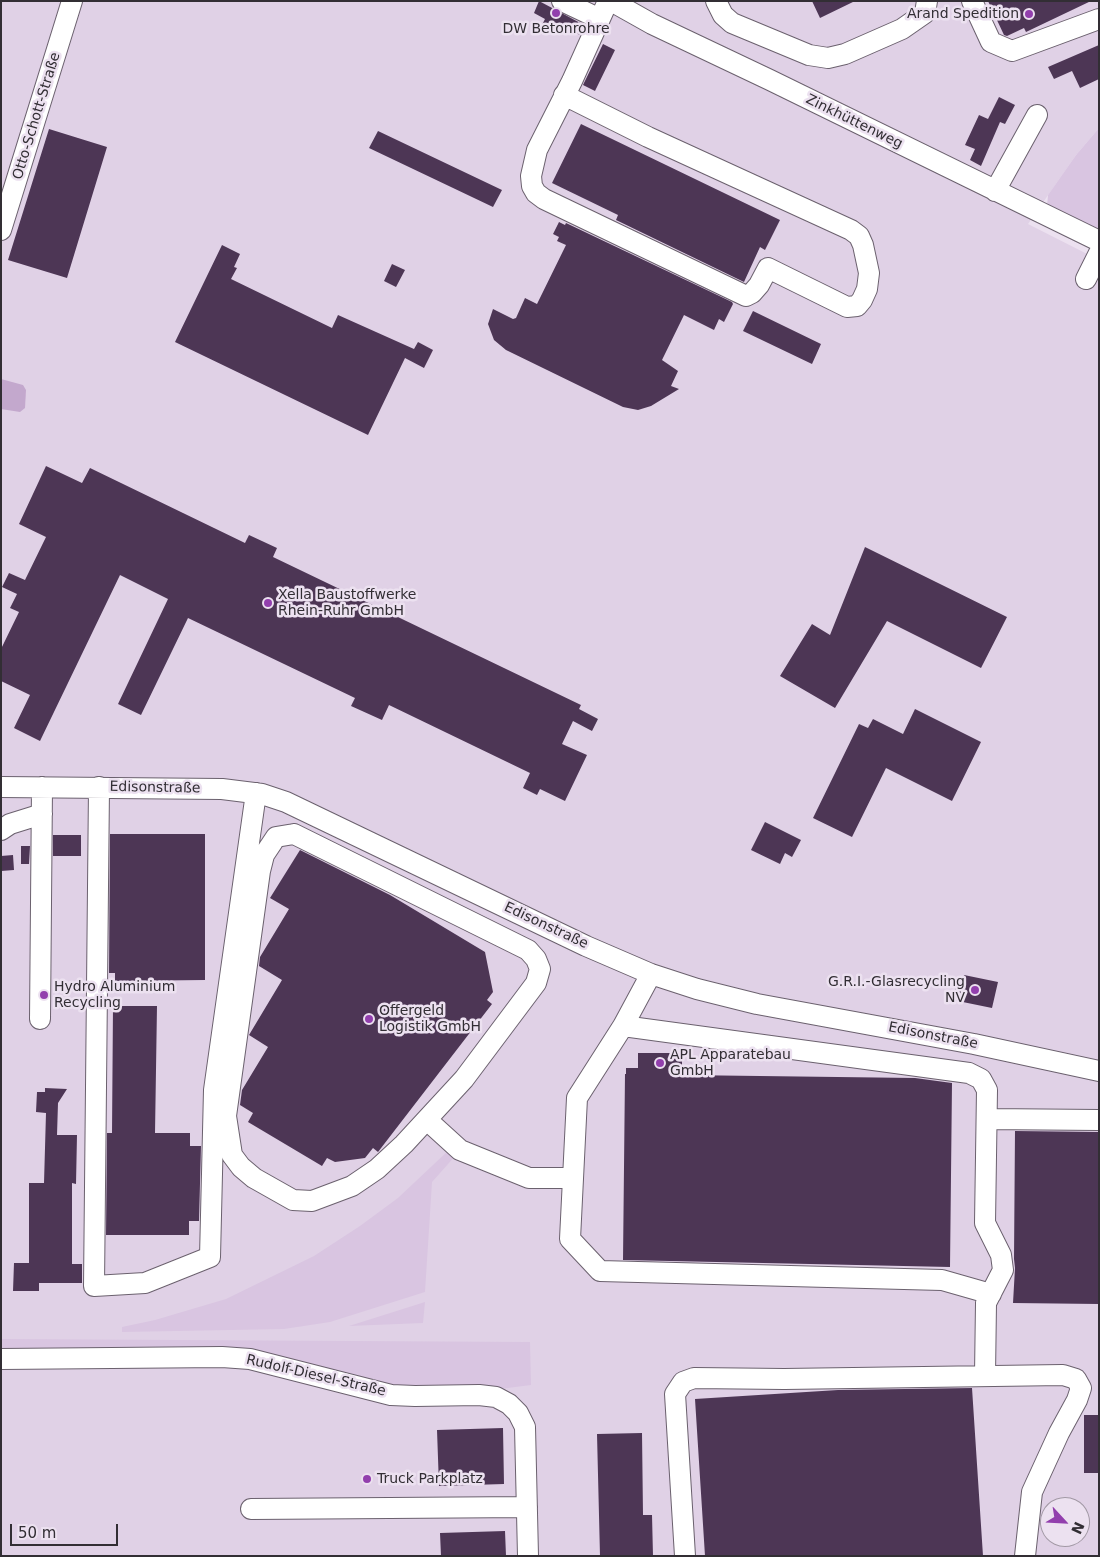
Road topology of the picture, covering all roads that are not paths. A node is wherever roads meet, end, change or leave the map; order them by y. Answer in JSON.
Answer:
{"nodes":[{"id":1,"x":72,"y":1,"type":"edge"},
{"id":2,"x":562,"y":1,"type":"edge"},
{"id":3,"x":716,"y":1,"type":"edge"},
{"id":4,"x":927,"y":1,"type":"edge"},
{"id":5,"x":972,"y":1,"type":"edge"},
{"id":6,"x":606,"y":7,"type":"edge"},
{"id":7,"x":1099,"y":19,"type":"edge"},
{"id":8,"x":564,"y":96,"type":"junction"},
{"id":9,"x":1037,"y":115,"type":"dead end"},
{"id":10,"x":994,"y":191,"type":"junction"},
{"id":11,"x":1,"y":230,"type":"edge"},
{"id":12,"x":1099,"y":241,"type":"edge"},
{"id":13,"x":1099,"y":253,"type":"edge"},
{"id":14,"x":1086,"y":279,"type":"dead end"},
{"id":15,"x":1,"y":787,"type":"edge"},
{"id":16,"x":42,"y":787,"type":"junction"},
{"id":17,"x":99,"y":788,"type":"junction"},
{"id":18,"x":256,"y":792,"type":"junction"},
{"id":19,"x":42,"y":814,"type":"junction"},
{"id":20,"x":1,"y":830,"type":"edge"},
{"id":21,"x":651,"y":974,"type":"junction"},
{"id":22,"x":40,"y":1019,"type":"dead end"},
{"id":23,"x":623,"y":1026,"type":"junction"},
{"id":24,"x":1099,"y":1071,"type":"edge"},
{"id":25,"x":987,"y":1119,"type":"junction"},
{"id":26,"x":426,"y":1120,"type":"junction"},
{"id":27,"x":1099,"y":1120,"type":"edge"},
{"id":28,"x":573,"y":1178,"type":"junction"},
{"id":29,"x":991,"y":1294,"type":"junction"},
{"id":30,"x":1,"y":1359,"type":"edge"},
{"id":31,"x":985,"y":1375,"type":"junction"},
{"id":32,"x":527,"y":1507,"type":"junction"},
{"id":33,"x":251,"y":1508,"type":"dead end"},
{"id":34,"x":528,"y":1556,"type":"edge"},
{"id":35,"x":685,"y":1556,"type":"edge"},
{"id":36,"x":1025,"y":1556,"type":"edge"}],
"edges":[{"from":1,"to":11,"type":"street","name":"Otto-Schott-Straße"},
{"from":2,"to":6,"type":"street","name":"Zinkhüttenweg"},
{"from":3,"to":4,"type":"street"},
{"from":5,"to":7,"type":"street"},
{"from":6,"to":8,"type":"street"},
{"from":6,"to":10,"type":"street","name":"Zinkhüttenweg"},
{"from":8,"to":8,"type":"street"},
{"from":9,"to":10,"type":"street"},
{"from":10,"to":12,"type":"street","name":"Zinkhüttenweg"},
{"from":13,"to":14,"type":"street"},
{"from":15,"to":16,"type":"street","name":"Edisonstraße"},
{"from":16,"to":17,"type":"street","name":"Edisonstraße"},
{"from":16,"to":19,"type":"street"},
{"from":17,"to":18,"type":"street","name":"Edisonstraße"},
{"from":17,"to":18,"type":"street"},
{"from":18,"to":21,"type":"street","name":"Edisonstraße"},
{"from":19,"to":20,"type":"street"},
{"from":19,"to":22,"type":"street"},
{"from":21,"to":23,"type":"street"},
{"from":21,"to":24,"type":"street","name":"Edisonstraße"},
{"from":23,"to":25,"type":"street"},
{"from":23,"to":28,"type":"street"},
{"from":25,"to":27,"type":"street"},
{"from":25,"to":29,"type":"street"},
{"from":26,"to":26,"type":"street"},
{"from":26,"to":28,"type":"street"},
{"from":28,"to":29,"type":"street"},
{"from":29,"to":31,"type":"street"},
{"from":30,"to":32,"type":"street","name":"Rudolf-Diesel-Straße"},
{"from":31,"to":35,"type":"street"},
{"from":31,"to":36,"type":"street"},
{"from":32,"to":33,"type":"street"},
{"from":32,"to":34,"type":"street"}]}
